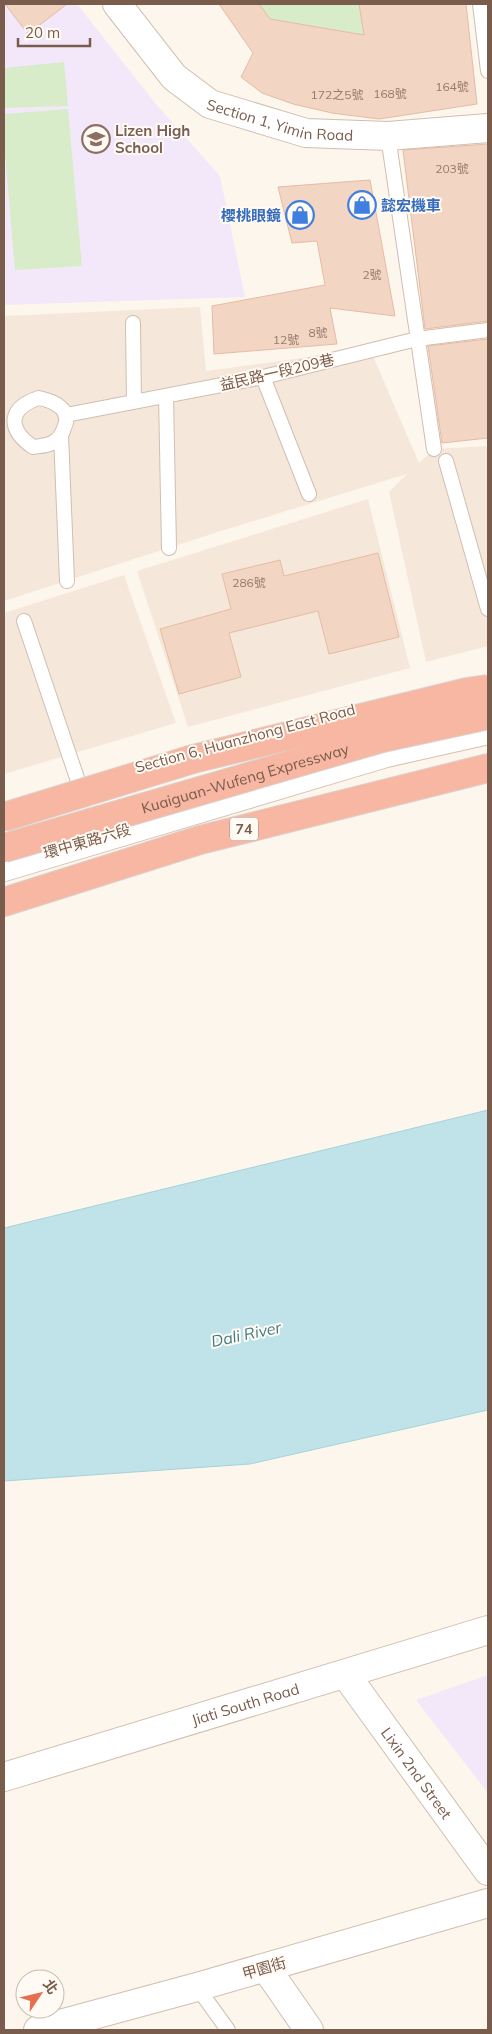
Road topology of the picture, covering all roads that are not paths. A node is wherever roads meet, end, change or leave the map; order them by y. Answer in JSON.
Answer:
{"nodes":[{"id":1,"x":117,"y":4,"type":"edge"},
{"id":2,"x":480,"y":4,"type":"edge"},
{"id":3,"x":488,"y":71,"type":"edge"},
{"id":4,"x":488,"y":128,"type":"edge"},
{"id":5,"x":388,"y":136,"type":"junction"},
{"id":6,"x":133,"y":323,"type":"dead end"},
{"id":7,"x":488,"y":330,"type":"edge"},
{"id":8,"x":417,"y":339,"type":"junction"},
{"id":9,"x":263,"y":377,"type":"junction"},
{"id":10,"x":166,"y":396,"type":"junction"},
{"id":11,"x":134,"y":402,"type":"junction"},
{"id":12,"x":66,"y":415,"type":"junction"},
{"id":13,"x":10,"y":430,"type":"edge"},
{"id":14,"x":61,"y":436,"type":"junction"},
{"id":15,"x":434,"y":449,"type":"dead end"},
{"id":16,"x":446,"y":461,"type":"dead end"},
{"id":17,"x":309,"y":494,"type":"dead end"},
{"id":18,"x":169,"y":548,"type":"dead end"},
{"id":19,"x":68,"y":582,"type":"dead end"},
{"id":20,"x":488,"y":609,"type":"edge"},
{"id":21,"x":24,"y":621,"type":"dead end"},
{"id":22,"x":488,"y":676,"type":"edge"},
{"id":23,"x":488,"y":690,"type":"edge"},
{"id":24,"x":488,"y":715,"type":"edge"},
{"id":25,"x":488,"y":730,"type":"edge"},
{"id":26,"x":230,"y":739,"type":"junction"},
{"id":27,"x":488,"y":768,"type":"edge"},
{"id":28,"x":79,"y":784,"type":"junction"},
{"id":29,"x":248,"y":794,"type":"junction"},
{"id":30,"x":4,"y":805,"type":"edge"},
{"id":31,"x":4,"y":817,"type":"edge"},
{"id":32,"x":4,"y":848,"type":"edge"},
{"id":33,"x":4,"y":867,"type":"edge"},
{"id":34,"x":4,"y":902,"type":"edge"},
{"id":35,"x":488,"y":1630,"type":"edge"},
{"id":36,"x":346,"y":1675,"type":"junction"},
{"id":37,"x":4,"y":1777,"type":"edge"},
{"id":38,"x":488,"y":1871,"type":"edge"},
{"id":39,"x":488,"y":1903,"type":"edge"},
{"id":40,"x":266,"y":1968,"type":"junction"},
{"id":41,"x":197,"y":1987,"type":"junction"},
{"id":42,"x":96,"y":2022,"type":"edge"},
{"id":43,"x":38,"y":2030,"type":"edge"},
{"id":44,"x":228,"y":2030,"type":"edge"},
{"id":45,"x":309,"y":2030,"type":"edge"}],
"edges":[{"from":1,"to":5,"type":"street","name":"Section 1, Yimin Road"},
{"from":2,"to":3,"type":"lane"},
{"from":4,"to":5,"type":"street","name":"Section 1, Yimin Road"},
{"from":5,"to":8,"type":"lane"},
{"from":6,"to":11,"type":"lane"},
{"from":7,"to":8,"type":"lane","name":"益民路一段209巷"},
{"from":8,"to":9,"type":"lane","name":"益民路一段209巷"},
{"from":8,"to":15,"type":"lane"},
{"from":9,"to":10,"type":"lane","name":"益民路一段209巷"},
{"from":9,"to":17,"type":"lane"},
{"from":10,"to":11,"type":"lane","name":"益民路一段209巷"},
{"from":10,"to":18,"type":"lane"},
{"from":11,"to":12,"type":"lane","name":"益民路一段209巷"},
{"from":12,"to":13,"type":"lane"},
{"from":12,"to":14,"type":"lane"},
{"from":13,"to":14,"type":"lane"},
{"from":14,"to":19,"type":"lane"},
{"from":16,"to":20,"type":"lane"},
{"from":21,"to":28,"type":"lane"},
{"from":22,"to":26,"type":"street","name":"Section 6, Huanzhong East Road"},
{"from":23,"to":31,"type":"highway","bridge":true},
{"from":24,"to":32,"type":"highway","name":"Kuaiguan-Wufeng Expressway","bridge":true},
{"from":25,"to":29,"type":"street","name":"環中東路六段"},
{"from":26,"to":28,"type":"street","name":"Section 6, Huanzhong East Road"},
{"from":26,"to":29,"type":"street"},
{"from":27,"to":34,"type":"highway","number":"74"},
{"from":28,"to":30,"type":"street","name":"Section 6, Huanzhong East Road"},
{"from":29,"to":33,"type":"street","name":"環中東路六段"},
{"from":35,"to":36,"type":"street","name":"Jiati South Road"},
{"from":36,"to":37,"type":"street","name":"Jiati South Road"},
{"from":36,"to":38,"type":"street","name":"Lixin 2nd Street"},
{"from":39,"to":40,"type":"street","name":"甲園街"},
{"from":40,"to":41,"type":"street","name":"甲園街"},
{"from":40,"to":45,"type":"street"},
{"from":41,"to":42,"type":"street","name":"甲園街"},
{"from":41,"to":44,"type":"lane"},
{"from":42,"to":43,"type":"street","name":"甲園街"}]}
